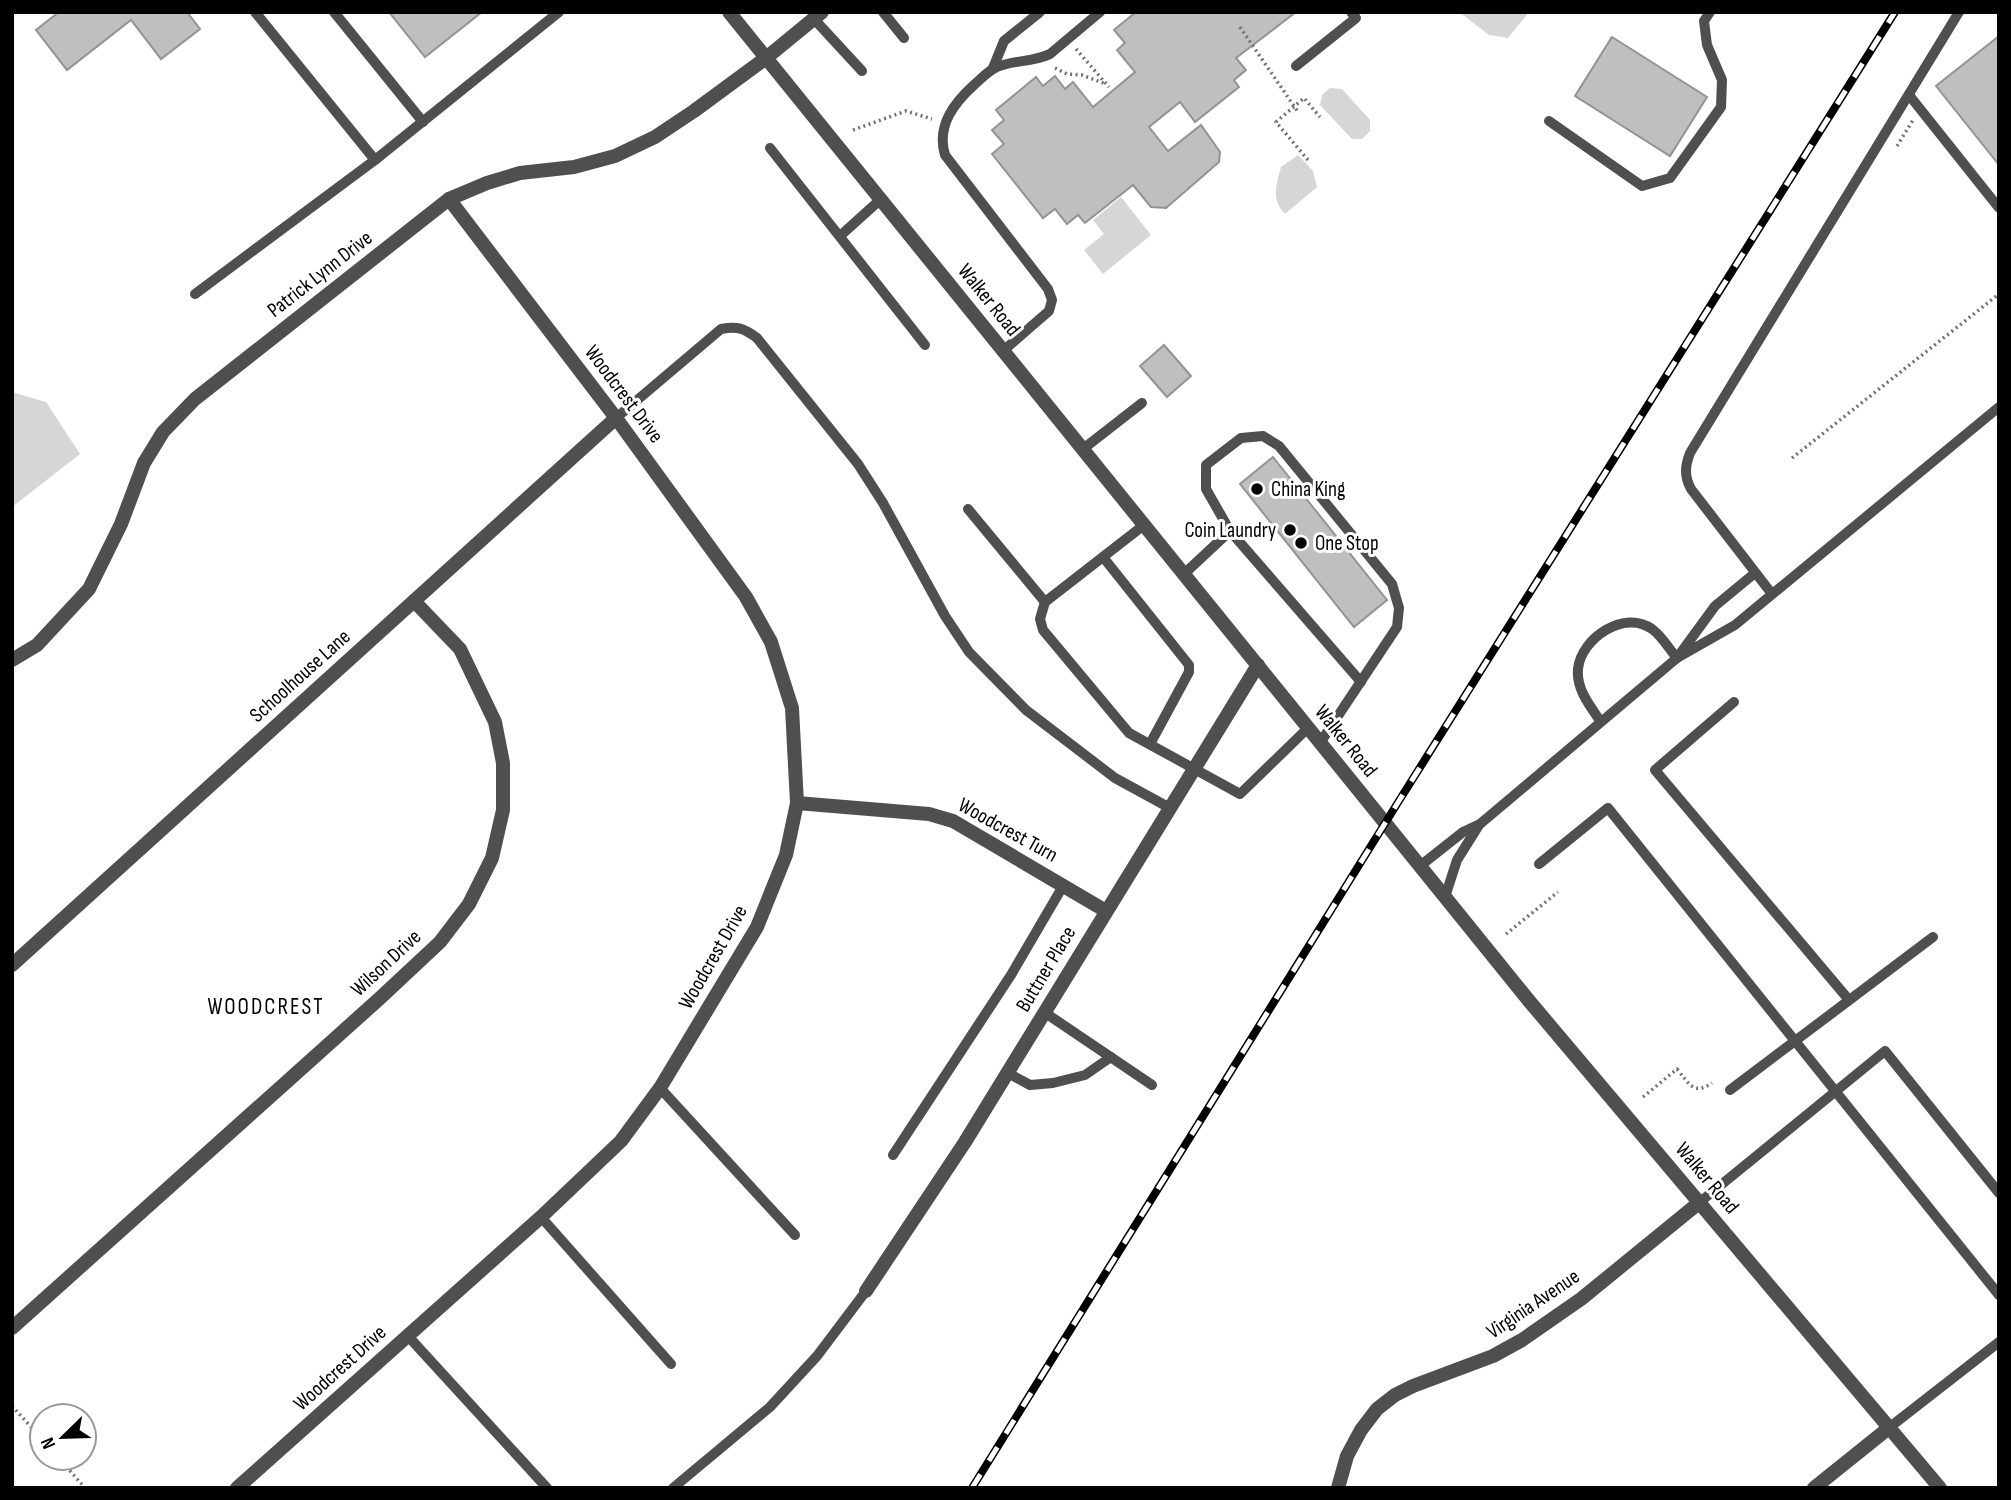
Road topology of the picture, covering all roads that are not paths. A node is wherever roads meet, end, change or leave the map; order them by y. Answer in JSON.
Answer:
{"nodes":[{"id":1,"x":255,"y":12,"type":"edge"},
{"id":2,"x":334,"y":12,"type":"edge"},
{"id":3,"x":559,"y":12,"type":"edge"},
{"id":4,"x":729,"y":12,"type":"edge"},
{"id":5,"x":883,"y":12,"type":"edge"},
{"id":6,"x":1040,"y":12,"type":"edge"},
{"id":7,"x":1100,"y":12,"type":"edge"},
{"id":8,"x":1351,"y":12,"type":"edge"},
{"id":9,"x":1710,"y":12,"type":"edge"},
{"id":10,"x":1959,"y":12,"type":"edge"},
{"id":11,"x":818,"y":15,"type":"edge"},
{"id":12,"x":904,"y":38,"type":"dead end"},
{"id":13,"x":766,"y":58,"type":"junction"},
{"id":14,"x":1296,"y":66,"type":"dead end"},
{"id":15,"x":993,"y":68,"type":"junction"},
{"id":16,"x":862,"y":71,"type":"dead end"},
{"id":17,"x":1909,"y":96,"type":"junction"},
{"id":18,"x":423,"y":121,"type":"junction"},
{"id":19,"x":1549,"y":121,"type":"dead end"},
{"id":20,"x":770,"y":148,"type":"dead end"},
{"id":21,"x":375,"y":160,"type":"junction"},
{"id":22,"x":449,"y":199,"type":"junction"},
{"id":23,"x":881,"y":200,"type":"junction"},
{"id":24,"x":1999,"y":208,"type":"edge"},
{"id":25,"x":840,"y":236,"type":"junction"},
{"id":26,"x":195,"y":294,"type":"dead end"},
{"id":27,"x":925,"y":345,"type":"dead end"},
{"id":28,"x":1003,"y":351,"type":"junction"},
{"id":29,"x":1142,"y":403,"type":"dead end"},
{"id":30,"x":1999,"y":407,"type":"edge"},
{"id":31,"x":616,"y":418,"type":"junction"},
{"id":32,"x":1083,"y":449,"type":"junction"},
{"id":33,"x":968,"y":509,"type":"dead end"},
{"id":34,"x":1144,"y":525,"type":"junction"},
{"id":35,"x":1230,"y":531,"type":"junction"},
{"id":36,"x":1103,"y":557,"type":"junction"},
{"id":37,"x":1755,"y":573,"type":"junction"},
{"id":38,"x":1184,"y":574,"type":"junction"},
{"id":39,"x":1772,"y":594,"type":"junction"},
{"id":40,"x":414,"y":601,"type":"junction"},
{"id":41,"x":1045,"y":602,"type":"junction"},
{"id":42,"x":1677,"y":658,"type":"junction"},
{"id":43,"x":12,"y":660,"type":"edge"},
{"id":44,"x":1258,"y":666,"type":"junction"},
{"id":45,"x":1361,"y":682,"type":"junction"},
{"id":46,"x":1734,"y":702,"type":"dead end"},
{"id":47,"x":1601,"y":722,"type":"junction"},
{"id":48,"x":1308,"y":728,"type":"junction"},
{"id":49,"x":1320,"y":743,"type":"junction"},
{"id":50,"x":1150,"y":744,"type":"junction"},
{"id":51,"x":1195,"y":768,"type":"junction"},
{"id":52,"x":797,"y":803,"type":"junction"},
{"id":53,"x":1170,"y":808,"type":"junction"},
{"id":54,"x":1480,"y":824,"type":"junction"},
{"id":55,"x":1538,"y":864,"type":"dead end"},
{"id":56,"x":1420,"y":866,"type":"junction"},
{"id":57,"x":1063,"y":886,"type":"junction"},
{"id":58,"x":1445,"y":897,"type":"junction"},
{"id":59,"x":1106,"y":911,"type":"junction"},
{"id":60,"x":1933,"y":937,"type":"dead end"},
{"id":61,"x":12,"y":965,"type":"edge"},
{"id":62,"x":1849,"y":1000,"type":"junction"},
{"id":63,"x":1044,"y":1012,"type":"junction"},
{"id":64,"x":1795,"y":1041,"type":"junction"},
{"id":65,"x":1111,"y":1057,"type":"junction"},
{"id":66,"x":1007,"y":1073,"type":"junction"},
{"id":67,"x":1152,"y":1085,"type":"dead end"},
{"id":68,"x":660,"y":1088,"type":"junction"},
{"id":69,"x":1730,"y":1090,"type":"dead end"},
{"id":70,"x":1836,"y":1092,"type":"junction"},
{"id":71,"x":893,"y":1155,"type":"dead end"},
{"id":72,"x":1999,"y":1193,"type":"edge"},
{"id":73,"x":1700,"y":1202,"type":"junction"},
{"id":74,"x":541,"y":1217,"type":"junction"},
{"id":75,"x":794,"y":1235,"type":"dead end"},
{"id":76,"x":866,"y":1292,"type":"joint"},
{"id":77,"x":1999,"y":1295,"type":"edge"},
{"id":78,"x":12,"y":1328,"type":"edge"},
{"id":79,"x":408,"y":1335,"type":"junction"},
{"id":80,"x":1999,"y":1342,"type":"edge"},
{"id":81,"x":671,"y":1364,"type":"dead end"},
{"id":82,"x":1890,"y":1427,"type":"junction"},
{"id":83,"x":687,"y":1475,"type":"junction"},
{"id":84,"x":237,"y":1488,"type":"edge"},
{"id":85,"x":547,"y":1488,"type":"edge"},
{"id":86,"x":673,"y":1488,"type":"edge"},
{"id":87,"x":685,"y":1488,"type":"edge"},
{"id":88,"x":1338,"y":1488,"type":"edge"},
{"id":89,"x":1814,"y":1488,"type":"edge"},
{"id":90,"x":1940,"y":1488,"type":"edge"}],
"edges":[{"from":1,"to":21,"type":"lane"},
{"from":2,"to":18,"type":"lane"},
{"from":3,"to":18,"type":"lane"},
{"from":4,"to":13,"type":"street","name":"Walker Road"},
{"from":5,"to":12,"type":"lane"},
{"from":6,"to":15,"type":"lane"},
{"from":7,"to":15,"type":"lane"},
{"from":8,"to":14,"type":"lane"},
{"from":9,"to":19,"type":"lane"},
{"from":10,"to":17,"type":"lane"},
{"from":11,"to":13,"type":"street","name":"Patrick Lynn Drive"},
{"from":11,"to":16,"type":"lane"},
{"from":13,"to":22,"type":"street","name":"Patrick Lynn Drive"},
{"from":13,"to":23,"type":"street","name":"Walker Road"},
{"from":15,"to":28,"type":"lane"},
{"from":17,"to":24,"type":"lane"},
{"from":17,"to":37,"type":"lane"},
{"from":18,"to":21,"type":"lane"},
{"from":20,"to":25,"type":"lane"},
{"from":21,"to":26,"type":"lane"},
{"from":22,"to":31,"type":"street","name":"Woodcrest Drive"},
{"from":22,"to":43,"type":"street","name":"Patrick Lynn Drive"},
{"from":23,"to":25,"type":"lane"},
{"from":23,"to":28,"type":"street","name":"Walker Road"},
{"from":25,"to":27,"type":"lane"},
{"from":28,"to":32,"type":"street","name":"Walker Road"},
{"from":29,"to":32,"type":"lane"},
{"from":30,"to":39,"type":"lane"},
{"from":31,"to":40,"type":"street","name":"Schoolhouse Lane"},
{"from":31,"to":52,"type":"street","name":"Woodcrest Drive"},
{"from":31,"to":53,"type":"lane"},
{"from":32,"to":34,"type":"street","name":"Walker Road"},
{"from":33,"to":41,"type":"lane"},
{"from":34,"to":36,"type":"lane"},
{"from":34,"to":38,"type":"street","name":"Walker Road"},
{"from":35,"to":38,"type":"lane"},
{"from":35,"to":45,"type":"lane"},
{"from":35,"to":45,"type":"lane"},
{"from":36,"to":41,"type":"lane"},
{"from":36,"to":50,"type":"lane"},
{"from":37,"to":39,"type":"lane"},
{"from":37,"to":42,"type":"lane"},
{"from":38,"to":44,"type":"street","name":"Walker Road"},
{"from":39,"to":42,"type":"lane"},
{"from":40,"to":61,"type":"street","name":"Schoolhouse Lane"},
{"from":40,"to":78,"type":"street","name":"Wilson Drive"},
{"from":41,"to":50,"type":"lane"},
{"from":42,"to":47,"type":"lane"},
{"from":42,"to":47,"type":"lane"},
{"from":44,"to":48,"type":"street","name":"Walker Road"},
{"from":44,"to":51,"type":"street","name":"Buttner Place"},
{"from":45,"to":49,"type":"lane"},
{"from":46,"to":62,"type":"lane"},
{"from":47,"to":54,"type":"lane"},
{"from":48,"to":49,"type":"street","name":"Walker Road"},
{"from":48,"to":51,"type":"lane"},
{"from":49,"to":56,"type":"street","name":"Walker Road"},
{"from":50,"to":51,"type":"lane"},
{"from":51,"to":53,"type":"street","name":"Buttner Place"},
{"from":52,"to":57,"type":"street","name":"Woodcrest Turn"},
{"from":52,"to":68,"type":"street","name":"Woodcrest Drive"},
{"from":53,"to":59,"type":"street","name":"Buttner Place"},
{"from":54,"to":56,"type":"lane"},
{"from":54,"to":58,"type":"lane"},
{"from":55,"to":64,"type":"lane"},
{"from":56,"to":58,"type":"street","name":"Walker Road"},
{"from":57,"to":59,"type":"street","name":"Woodcrest Turn"},
{"from":57,"to":71,"type":"lane"},
{"from":58,"to":73,"type":"street","name":"Walker Road"},
{"from":59,"to":63,"type":"street","name":"Buttner Place"},
{"from":60,"to":62,"type":"lane"},
{"from":62,"to":64,"type":"lane"},
{"from":63,"to":65,"type":"lane"},
{"from":63,"to":66,"type":"street","name":"Buttner Place"},
{"from":64,"to":69,"type":"lane"},
{"from":64,"to":70,"type":"lane"},
{"from":65,"to":66,"type":"lane"},
{"from":65,"to":67,"type":"lane"},
{"from":66,"to":76,"type":"street","name":"Buttner Place"},
{"from":68,"to":74,"type":"street","name":"Woodcrest Drive"},
{"from":68,"to":75,"type":"lane"},
{"from":70,"to":72,"type":"lane"},
{"from":70,"to":73,"type":"lane"},
{"from":70,"to":77,"type":"lane"},
{"from":73,"to":82,"type":"street","name":"Walker Road"},
{"from":73,"to":88,"type":"street","name":"Virginia Avenue"},
{"from":74,"to":79,"type":"street","name":"Woodcrest Drive"},
{"from":74,"to":81,"type":"lane"},
{"from":76,"to":83,"type":"lane"},
{"from":79,"to":84,"type":"street","name":"Woodcrest Drive"},
{"from":79,"to":85,"type":"lane"},
{"from":80,"to":82,"type":"lane"},
{"from":82,"to":89,"type":"street"},
{"from":82,"to":90,"type":"street","name":"Walker Road"},
{"from":83,"to":86,"type":"lane"},
{"from":83,"to":87,"type":"lane"}]}
